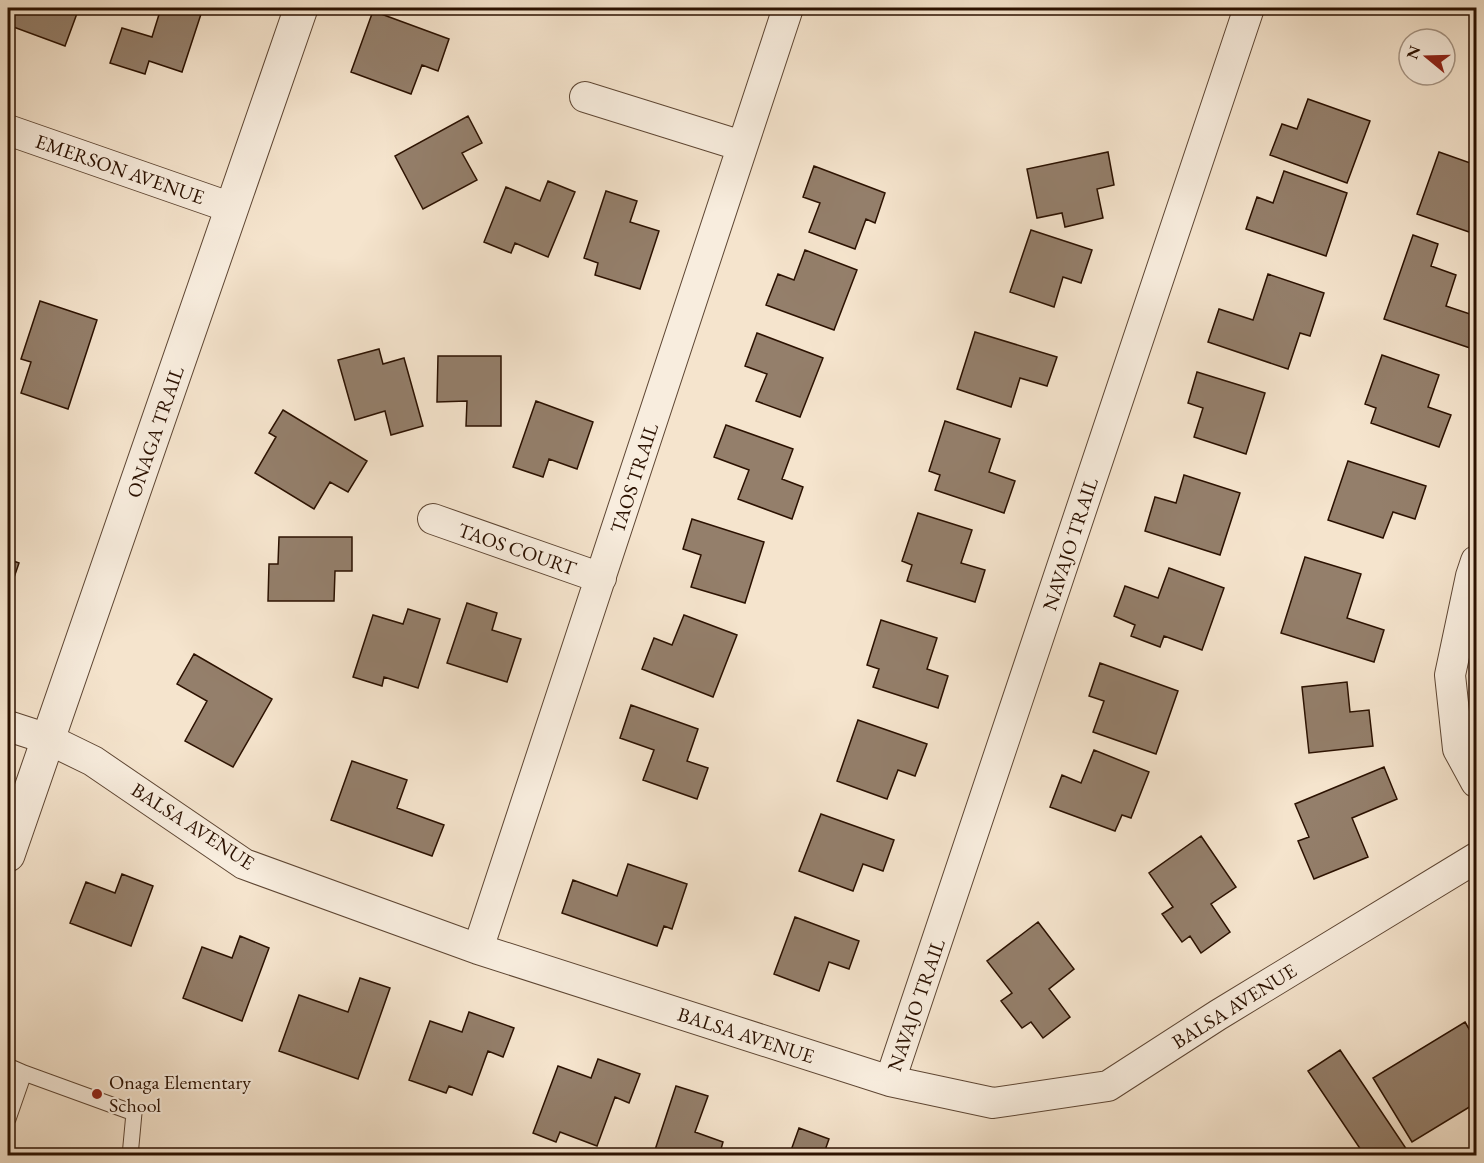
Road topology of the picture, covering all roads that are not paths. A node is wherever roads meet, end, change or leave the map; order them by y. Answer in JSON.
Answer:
{"nodes":[{"id":1,"x":301,"y":8,"type":"edge"},
{"id":2,"x":788,"y":8,"type":"edge"},
{"id":3,"x":1249,"y":8,"type":"edge"},
{"id":4,"x":585,"y":98,"type":"dead end"},
{"id":5,"x":8,"y":130,"type":"edge"},
{"id":6,"x":742,"y":146,"type":"junction"},
{"id":7,"x":232,"y":208,"type":"junction"},
{"id":8,"x":433,"y":519,"type":"dead end"},
{"id":9,"x":1476,"y":561,"type":"edge"},
{"id":10,"x":601,"y":578,"type":"junction"},
{"id":11,"x":8,"y":726,"type":"edge"},
{"id":12,"x":48,"y":739,"type":"junction"},
{"id":13,"x":1476,"y":782,"type":"edge"},
{"id":14,"x":8,"y":855,"type":"edge"},
{"id":15,"x":1476,"y":858,"type":"edge"},
{"id":16,"x":478,"y":949,"type":"junction"},
{"id":17,"x":8,"y":1066,"type":"edge"},
{"id":18,"x":24,"y":1073,"type":"junction"},
{"id":19,"x":890,"y":1081,"type":"junction"},
{"id":20,"x":8,"y":1119,"type":"edge"},
{"id":21,"x":130,"y":1155,"type":"edge"}],
"edges":[{"from":1,"to":7,"type":"street","name":"ONAGA TRAIL"},
{"from":2,"to":6,"type":"street","name":"TAOS TRAIL"},
{"from":3,"to":19,"type":"street","name":"NAVAJO TRAIL"},
{"from":4,"to":6,"type":"street"},
{"from":5,"to":7,"type":"street","name":"EMERSON AVENUE"},
{"from":6,"to":10,"type":"street","name":"TAOS TRAIL"},
{"from":7,"to":12,"type":"street","name":"ONAGA TRAIL"},
{"from":8,"to":10,"type":"street","name":"TAOS COURT"},
{"from":9,"to":13,"type":"street"},
{"from":10,"to":16,"type":"street","name":"TAOS TRAIL"},
{"from":11,"to":12,"type":"street","name":"BALSA AVENUE"},
{"from":12,"to":14,"type":"street","name":"ONAGA TRAIL"},
{"from":12,"to":16,"type":"street","name":"BALSA AVENUE"},
{"from":15,"to":19,"type":"street","name":"BALSA AVENUE"},
{"from":16,"to":19,"type":"street","name":"BALSA AVENUE"},
{"from":17,"to":18,"type":"lane"},
{"from":18,"to":20,"type":"lane"},
{"from":18,"to":21,"type":"lane"}]}
